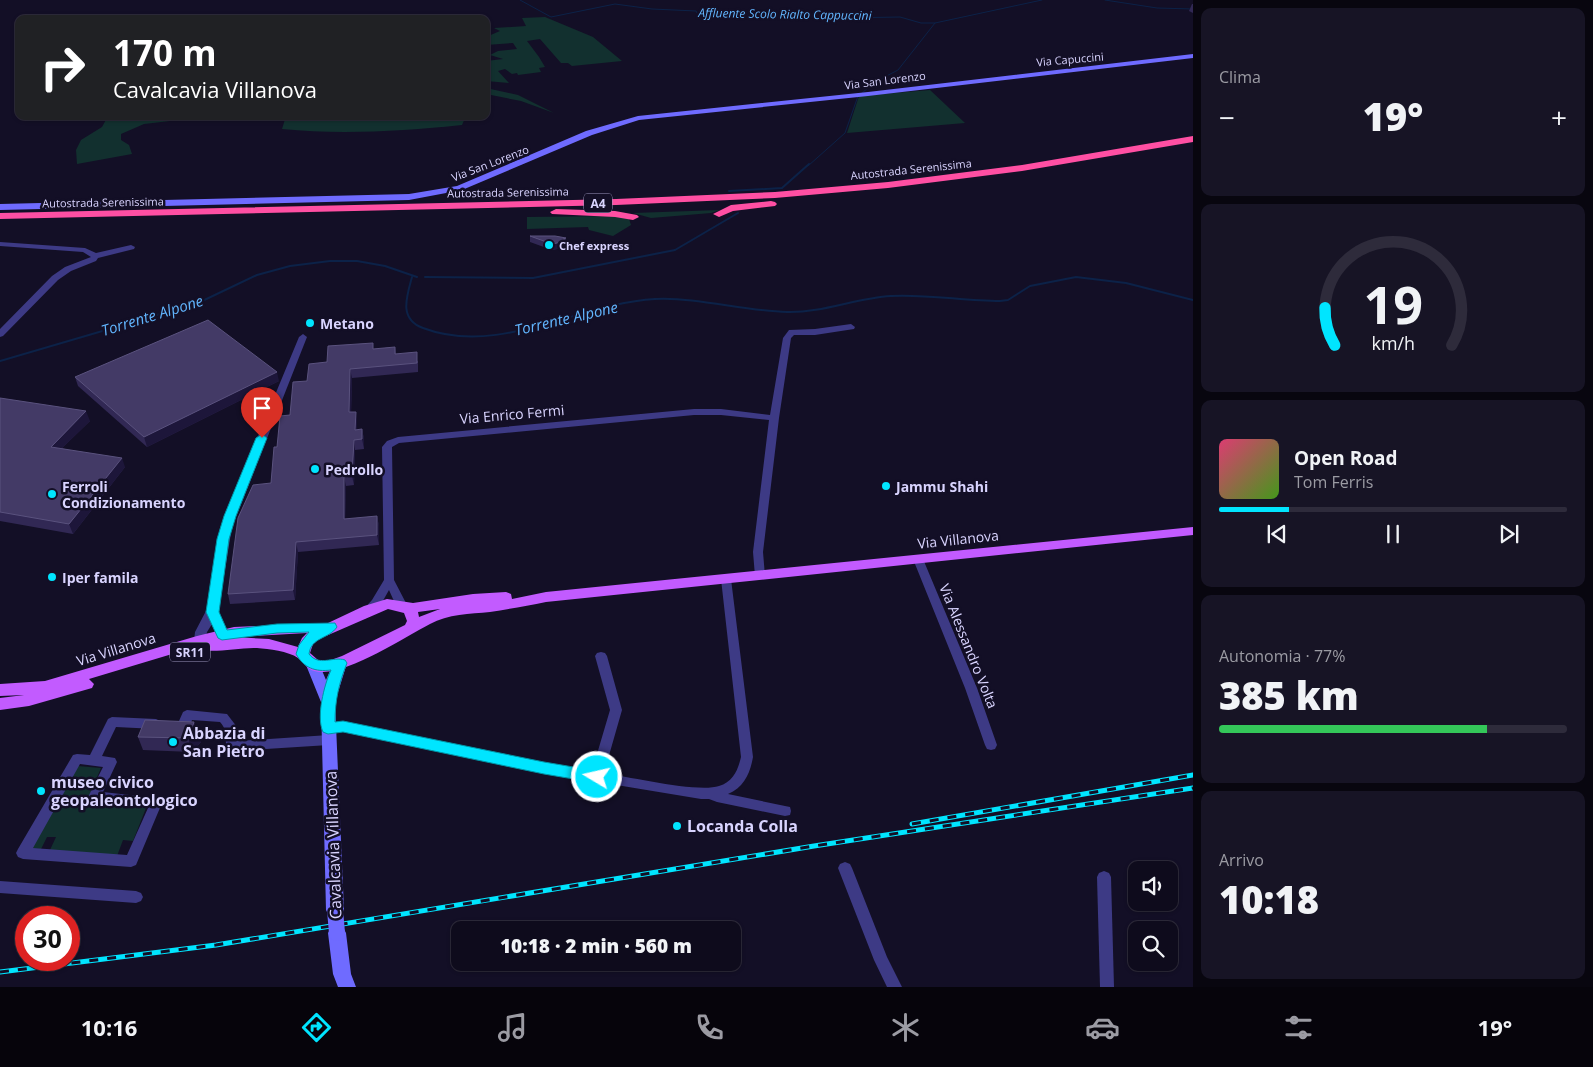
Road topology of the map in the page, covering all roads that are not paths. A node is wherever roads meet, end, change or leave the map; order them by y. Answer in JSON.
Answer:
{"nodes":[{"id":1,"x":1193,"y":56,"type":"edge"},
{"id":2,"x":949,"y":84,"type":"joint"},
{"id":3,"x":1193,"y":139,"type":"edge"},
{"id":4,"x":1193,"y":147,"type":"edge"},
{"id":5,"x":785,"y":201,"type":"junction"},
{"id":6,"x":0,"y":207,"type":"edge"},
{"id":7,"x":542,"y":211,"type":"junction"},
{"id":8,"x":719,"y":214,"type":"dead end"},
{"id":9,"x":0,"y":216,"type":"edge"},
{"id":10,"x":633,"y":217,"type":"dead end"},
{"id":11,"x":0,"y":224,"type":"edge"},
{"id":12,"x":0,"y":244,"type":"edge"},
{"id":13,"x":131,"y":247,"type":"dead end"},
{"id":14,"x":95,"y":256,"type":"junction"},
{"id":15,"x":851,"y":327,"type":"dead end"},
{"id":16,"x":0,"y":334,"type":"edge"},
{"id":17,"x":303,"y":337,"type":"dead end"},
{"id":18,"x":774,"y":418,"type":"junction"},
{"id":19,"x":1193,"y":532,"type":"edge"},
{"id":20,"x":918,"y":559,"type":"junction"},
{"id":21,"x":760,"y":576,"type":"junction"},
{"id":22,"x":726,"y":579,"type":"junction"},
{"id":23,"x":388,"y":580,"type":"junction"},
{"id":24,"x":546,"y":598,"type":"junction"},
{"id":25,"x":404,"y":606,"type":"junction"},
{"id":26,"x":369,"y":610,"type":"junction"},
{"id":27,"x":212,"y":612,"type":"junction"},
{"id":28,"x":331,"y":627,"type":"junction"},
{"id":29,"x":410,"y":629,"type":"junction"},
{"id":30,"x":222,"y":635,"type":"junction"},
{"id":31,"x":200,"y":641,"type":"junction"},
{"id":32,"x":601,"y":656,"type":"dead end"},
{"id":33,"x":308,"y":659,"type":"junction"},
{"id":34,"x":340,"y":663,"type":"junction"},
{"id":35,"x":0,"y":690,"type":"edge"},
{"id":36,"x":328,"y":702,"type":"junction"},
{"id":37,"x":0,"y":704,"type":"edge"},
{"id":38,"x":329,"y":734,"type":"junction"},
{"id":39,"x":990,"y":745,"type":"dead end"},
{"id":40,"x":94,"y":760,"type":"junction"},
{"id":41,"x":597,"y":777,"type":"junction"},
{"id":42,"x":711,"y":794,"type":"junction"},
{"id":43,"x":785,"y":811,"type":"dead end"},
{"id":44,"x":845,"y":868,"type":"dead end"},
{"id":45,"x":1104,"y":877,"type":"dead end"},
{"id":46,"x":0,"y":887,"type":"edge"},
{"id":47,"x":136,"y":897,"type":"dead end"},
{"id":48,"x":881,"y":960,"type":"junction"},
{"id":49,"x":346,"y":987,"type":"edge"},
{"id":50,"x":887,"y":987,"type":"edge"},
{"id":51,"x":896,"y":987,"type":"edge"},
{"id":52,"x":1107,"y":987,"type":"edge"}],
"edges":[{"from":1,"to":2,"type":"street","name":"Via Capuccini"},
{"from":2,"to":6,"type":"street","name":"Via San Lorenzo"},
{"from":3,"to":9,"type":"highway","name":"Autostrada Serenissima","number":"A4"},
{"from":4,"to":5,"type":"highway","name":"Autostrada Serenissima","number":"A4"},
{"from":5,"to":7,"type":"highway","name":"Autostrada Serenissima","number":"A4"},
{"from":5,"to":8,"type":"highway"},
{"from":7,"to":10,"type":"highway"},
{"from":7,"to":11,"type":"highway","name":"Autostrada Serenissima","number":"A4"},
{"from":12,"to":14,"type":"street"},
{"from":13,"to":14,"type":"street"},
{"from":14,"to":16,"type":"street"},
{"from":15,"to":18,"type":"street"},
{"from":17,"to":27,"type":"street"},
{"from":18,"to":21,"type":"street"},
{"from":18,"to":23,"type":"street","name":"Via Enrico Fermi"},
{"from":19,"to":20,"type":"main road","name":"Via Villanova"},
{"from":20,"to":21,"type":"main road","name":"Via Villanova"},
{"from":20,"to":39,"type":"street","name":"Via Alessandro Volta"},
{"from":21,"to":22,"type":"main road","name":"Via Villanova"},
{"from":22,"to":24,"type":"main road","name":"Via Villanova"},
{"from":22,"to":42,"type":"street"},
{"from":23,"to":25,"type":"street","name":"Via Enrico Fermi"},
{"from":23,"to":26,"type":"street","name":"Via Enrico Fermi"},
{"from":24,"to":25,"type":"main road","name":"Via Villanova"},
{"from":24,"to":29,"type":"main road","name":"Via Villanova"},
{"from":25,"to":26,"type":"main road","name":"Via Villanova"},
{"from":25,"to":29,"type":"main road"},
{"from":26,"to":28,"type":"main road","name":"Via Villanova"},
{"from":27,"to":30,"type":"street"},
{"from":27,"to":31,"type":"street"},
{"from":28,"to":30,"type":"main road","name":"Via Villanova","number":"SR11"},
{"from":28,"to":33,"type":"main road","name":"Via Villanova"},
{"from":29,"to":34,"type":"main road","name":"Via Villanova"},
{"from":30,"to":31,"type":"main road","name":"Via Villanova","number":"SR11"},
{"from":31,"to":35,"type":"main road","name":"Via Villanova","number":"SR11"},
{"from":32,"to":41,"type":"street"},
{"from":33,"to":34,"type":"main road"},
{"from":33,"to":36,"type":"street","name":"Cavalcavia Villanova"},
{"from":33,"to":37,"type":"main road","name":"Via Villanova","number":"SR11"},
{"from":34,"to":36,"type":"street","name":"Cavalcavia Villanova"},
{"from":36,"to":38,"type":"street","name":"Cavalcavia Villanova"},
{"from":38,"to":40,"type":"street"},
{"from":38,"to":41,"type":"street"},
{"from":38,"to":49,"type":"street","name":"Cavalcavia Villanova","bridge":true},
{"from":40,"to":40,"type":"street"},
{"from":41,"to":42,"type":"street"},
{"from":42,"to":43,"type":"street"},
{"from":44,"to":48,"type":"street"},
{"from":45,"to":52,"type":"street"},
{"from":46,"to":47,"type":"street"},
{"from":48,"to":50,"type":"street"},
{"from":48,"to":51,"type":"street"}]}
